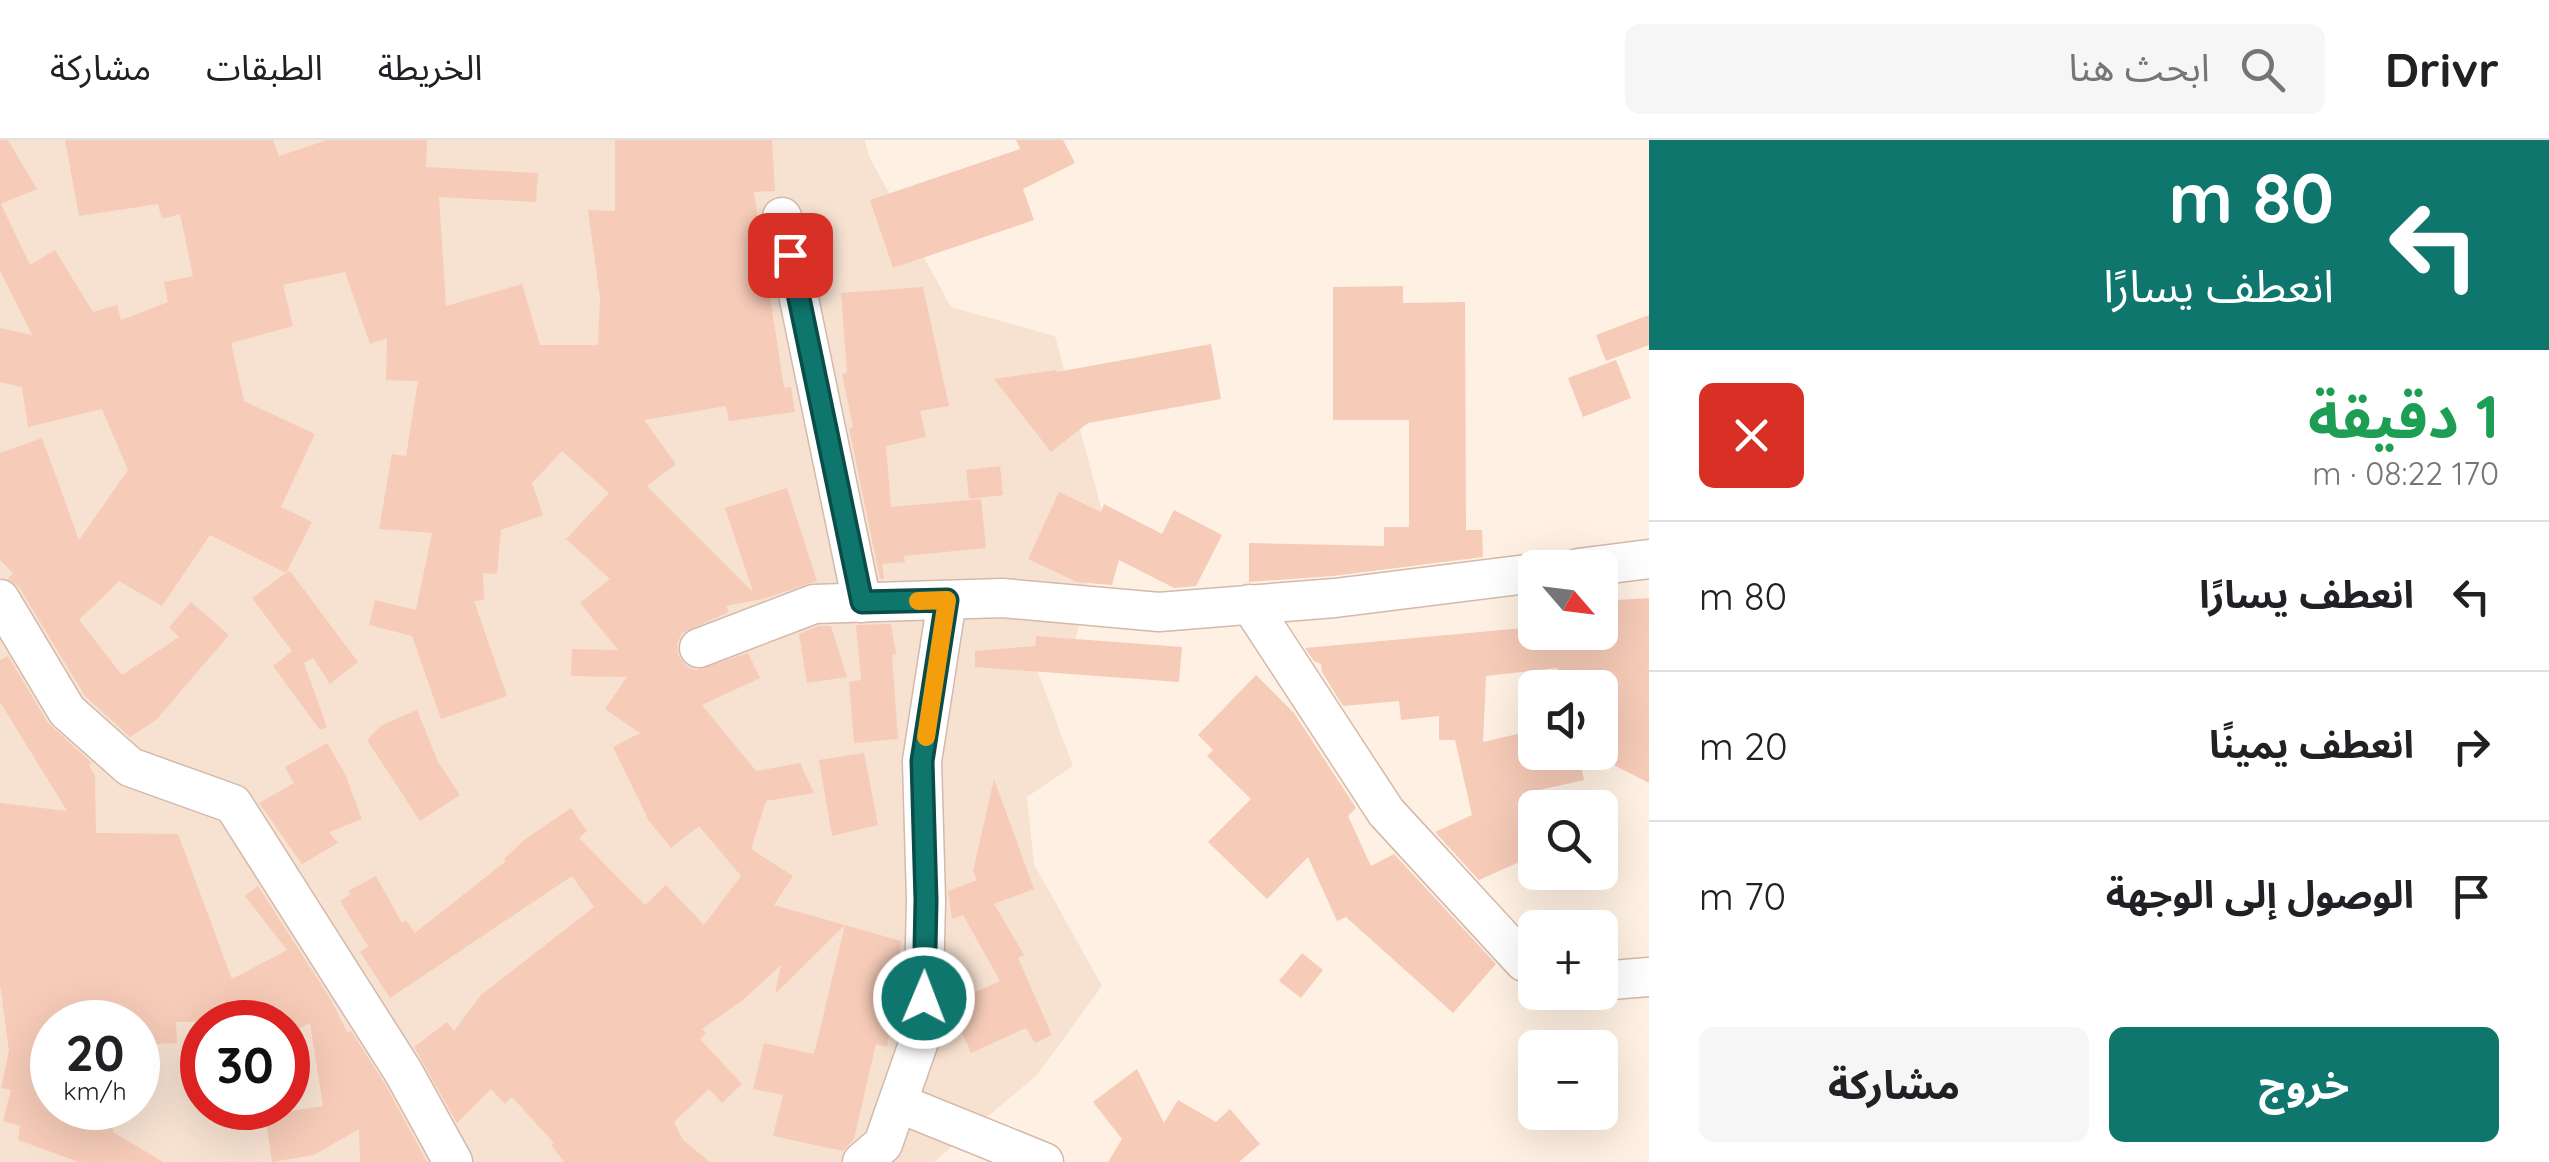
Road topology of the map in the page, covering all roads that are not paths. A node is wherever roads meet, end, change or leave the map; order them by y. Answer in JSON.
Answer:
{"nodes":[{"id":1,"x":782,"y":217,"type":"dead end"},
{"id":2,"x":1649,"y":559,"type":"edge"},
{"id":3,"x":1618,"y":563,"type":"edge"},
{"id":4,"x":1518,"y":575,"type":"edge"},
{"id":5,"x":0,"y":599,"type":"edge"},
{"id":6,"x":947,"y":600,"type":"junction"},
{"id":7,"x":862,"y":602,"type":"junction"},
{"id":8,"x":1250,"y":604,"type":"junction"},
{"id":9,"x":699,"y":648,"type":"dead end"},
{"id":10,"x":1518,"y":955,"type":"edge"},
{"id":11,"x":1649,"y":976,"type":"edge"},
{"id":12,"x":1618,"y":979,"type":"edge"},
{"id":13,"x":898,"y":1102,"type":"junction"},
{"id":14,"x":452,"y":1162,"type":"edge"},
{"id":15,"x":862,"y":1162,"type":"edge"},
{"id":16,"x":1044,"y":1162,"type":"edge"}],
"edges":[{"from":1,"to":7,"type":"street"},
{"from":2,"to":3,"type":"street"},
{"from":4,"to":8,"type":"street"},
{"from":5,"to":14,"type":"street"},
{"from":6,"to":7,"type":"street"},
{"from":6,"to":8,"type":"street"},
{"from":6,"to":13,"type":"street"},
{"from":7,"to":9,"type":"street"},
{"from":8,"to":10,"type":"street"},
{"from":11,"to":12,"type":"street"},
{"from":13,"to":15,"type":"street"},
{"from":13,"to":16,"type":"street"}]}
